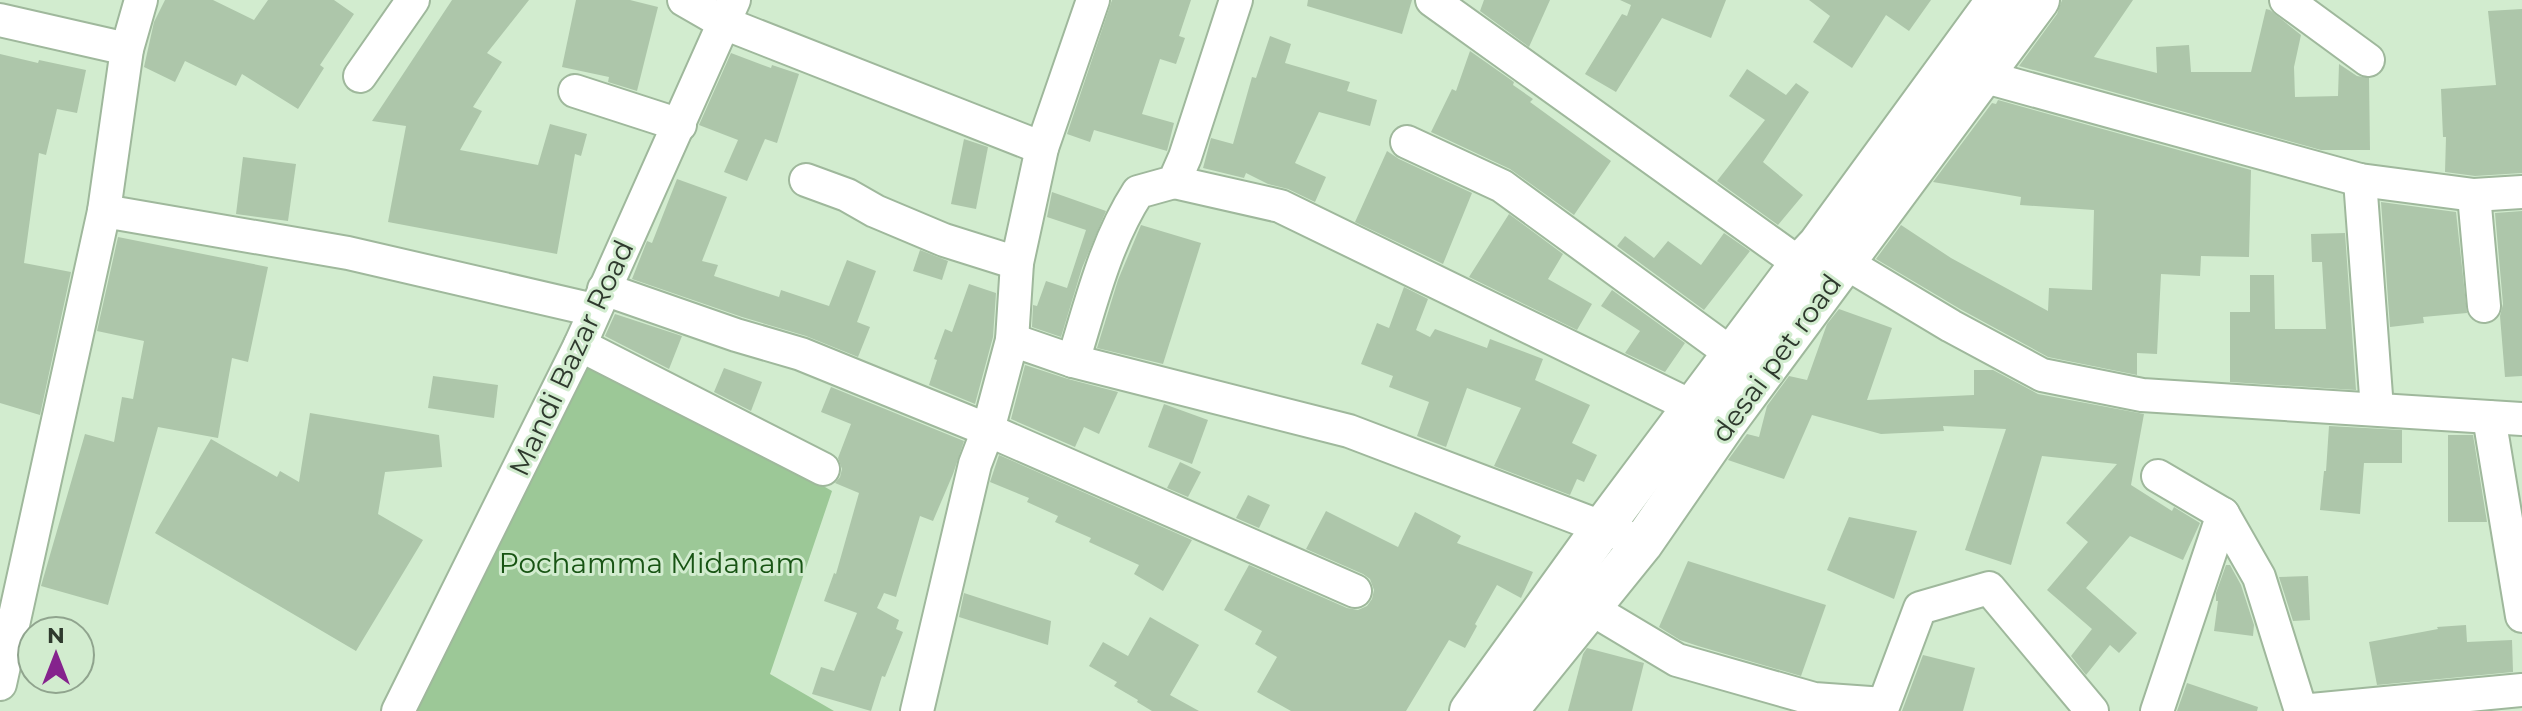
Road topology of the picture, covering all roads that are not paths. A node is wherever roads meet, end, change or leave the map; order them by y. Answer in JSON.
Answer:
{"nodes":[{"id":1,"x":141,"y":0,"type":"edge"},
{"id":2,"x":413,"y":0,"type":"edge"},
{"id":3,"x":684,"y":0,"type":"edge"},
{"id":4,"x":1093,"y":0,"type":"edge"},
{"id":5,"x":1236,"y":0,"type":"edge"},
{"id":6,"x":1432,"y":0,"type":"edge"},
{"id":7,"x":1997,"y":0,"type":"edge"},
{"id":8,"x":2039,"y":0,"type":"edge"},
{"id":9,"x":2286,"y":0,"type":"edge"},
{"id":10,"x":729,"y":12,"type":"edge"},
{"id":11,"x":0,"y":20,"type":"edge"},
{"id":12,"x":127,"y":49,"type":"junction"},
{"id":13,"x":2368,"y":60,"type":"dead end"},
{"id":14,"x":360,"y":76,"type":"dead end"},
{"id":15,"x":1982,"y":76,"type":"junction"},
{"id":16,"x":575,"y":91,"type":"dead end"},
{"id":17,"x":680,"y":125,"type":"junction"},
{"id":18,"x":1407,"y":142,"type":"dead end"},
{"id":19,"x":1042,"y":148,"type":"junction"},
{"id":20,"x":806,"y":180,"type":"dead end"},
{"id":21,"x":2360,"y":180,"type":"junction"},
{"id":22,"x":1174,"y":182,"type":"junction"},
{"id":23,"x":2522,"y":192,"type":"edge"},
{"id":24,"x":2474,"y":195,"type":"junction"},
{"id":25,"x":104,"y":211,"type":"junction"},
{"id":26,"x":1017,"y":263,"type":"junction"},
{"id":27,"x":1846,"y":263,"type":"junction"},
{"id":28,"x":1800,"y":264,"type":"junction"},
{"id":29,"x":599,"y":300,"type":"junction"},
{"id":30,"x":2484,"y":306,"type":"dead end"},
{"id":31,"x":1012,"y":340,"type":"junction"},
{"id":32,"x":580,"y":345,"type":"junction"},
{"id":33,"x":1732,"y":354,"type":"junction"},
{"id":34,"x":1073,"y":361,"type":"junction"},
{"id":35,"x":1693,"y":407,"type":"junction"},
{"id":36,"x":2377,"y":409,"type":"junction"},
{"id":37,"x":2489,"y":417,"type":"junction"},
{"id":38,"x":2522,"y":419,"type":"edge"},
{"id":39,"x":988,"y":430,"type":"junction"},
{"id":40,"x":823,"y":469,"type":"dead end"},
{"id":41,"x":2158,"y":476,"type":"dead end"},
{"id":42,"x":2223,"y":514,"type":"junction"},
{"id":43,"x":1603,"y":527,"type":"junction"},
{"id":44,"x":1642,"y":544,"type":"junction"},
{"id":45,"x":1355,"y":591,"type":"dead end"},
{"id":46,"x":1590,"y":608,"type":"junction"},
{"id":47,"x":2522,"y":616,"type":"edge"},
{"id":48,"x":0,"y":684,"type":"edge"},
{"id":49,"x":2522,"y":690,"type":"edge"},
{"id":50,"x":2477,"y":702,"type":"edge"},
{"id":51,"x":398,"y":711,"type":"edge"},
{"id":52,"x":917,"y":711,"type":"edge"},
{"id":53,"x":1470,"y":711,"type":"edge"},
{"id":54,"x":1507,"y":711,"type":"edge"},
{"id":55,"x":2092,"y":711,"type":"edge"},
{"id":56,"x":2157,"y":711,"type":"edge"}],
"edges":[{"from":1,"to":12,"type":"street"},
{"from":2,"to":14,"type":"street"},
{"from":3,"to":10,"type":"street"},
{"from":4,"to":19,"type":"street"},
{"from":5,"to":22,"type":"street"},
{"from":6,"to":28,"type":"street"},
{"from":7,"to":28,"type":"street","name":"desai pet road"},
{"from":8,"to":15,"type":"street","name":"desai pet road"},
{"from":9,"to":13,"type":"street"},
{"from":10,"to":17,"type":"street","name":"Mandi Bazar Road"},
{"from":10,"to":19,"type":"street"},
{"from":11,"to":12,"type":"street"},
{"from":12,"to":25,"type":"street"},
{"from":15,"to":21,"type":"street"},
{"from":15,"to":27,"type":"street","name":"desai pet road"},
{"from":16,"to":17,"type":"street"},
{"from":17,"to":29,"type":"street","name":"Mandi Bazar Road"},
{"from":18,"to":33,"type":"street"},
{"from":19,"to":26,"type":"street"},
{"from":20,"to":26,"type":"street"},
{"from":21,"to":24,"type":"street"},
{"from":21,"to":36,"type":"street"},
{"from":22,"to":34,"type":"street"},
{"from":22,"to":35,"type":"street"},
{"from":23,"to":24,"type":"street"},
{"from":24,"to":30,"type":"street"},
{"from":25,"to":29,"type":"street"},
{"from":25,"to":48,"type":"street"},
{"from":26,"to":31,"type":"street"},
{"from":27,"to":36,"type":"street"},
{"from":27,"to":44,"type":"street","name":"desai pet road"},
{"from":28,"to":33,"type":"street","name":"desai pet road"},
{"from":29,"to":32,"type":"street","name":"Mandi Bazar Road"},
{"from":29,"to":39,"type":"street"},
{"from":31,"to":34,"type":"street"},
{"from":31,"to":39,"type":"street"},
{"from":32,"to":40,"type":"street"},
{"from":32,"to":51,"type":"street","name":"Mandi Bazar Road"},
{"from":33,"to":35,"type":"street","name":"desai pet road"},
{"from":34,"to":43,"type":"street"},
{"from":35,"to":43,"type":"street","name":"desai pet road"},
{"from":36,"to":37,"type":"street"},
{"from":37,"to":38,"type":"street"},
{"from":37,"to":47,"type":"street"},
{"from":39,"to":45,"type":"street"},
{"from":39,"to":52,"type":"street"},
{"from":41,"to":42,"type":"street"},
{"from":42,"to":50,"type":"street"},
{"from":42,"to":56,"type":"street"},
{"from":43,"to":44,"type":"street"},
{"from":43,"to":53,"type":"street","name":"desai pet road"},
{"from":44,"to":46,"type":"street","name":"desai pet road"},
{"from":46,"to":54,"type":"street","name":"desai pet road"},
{"from":46,"to":55,"type":"street"},
{"from":49,"to":50,"type":"street"}]}
